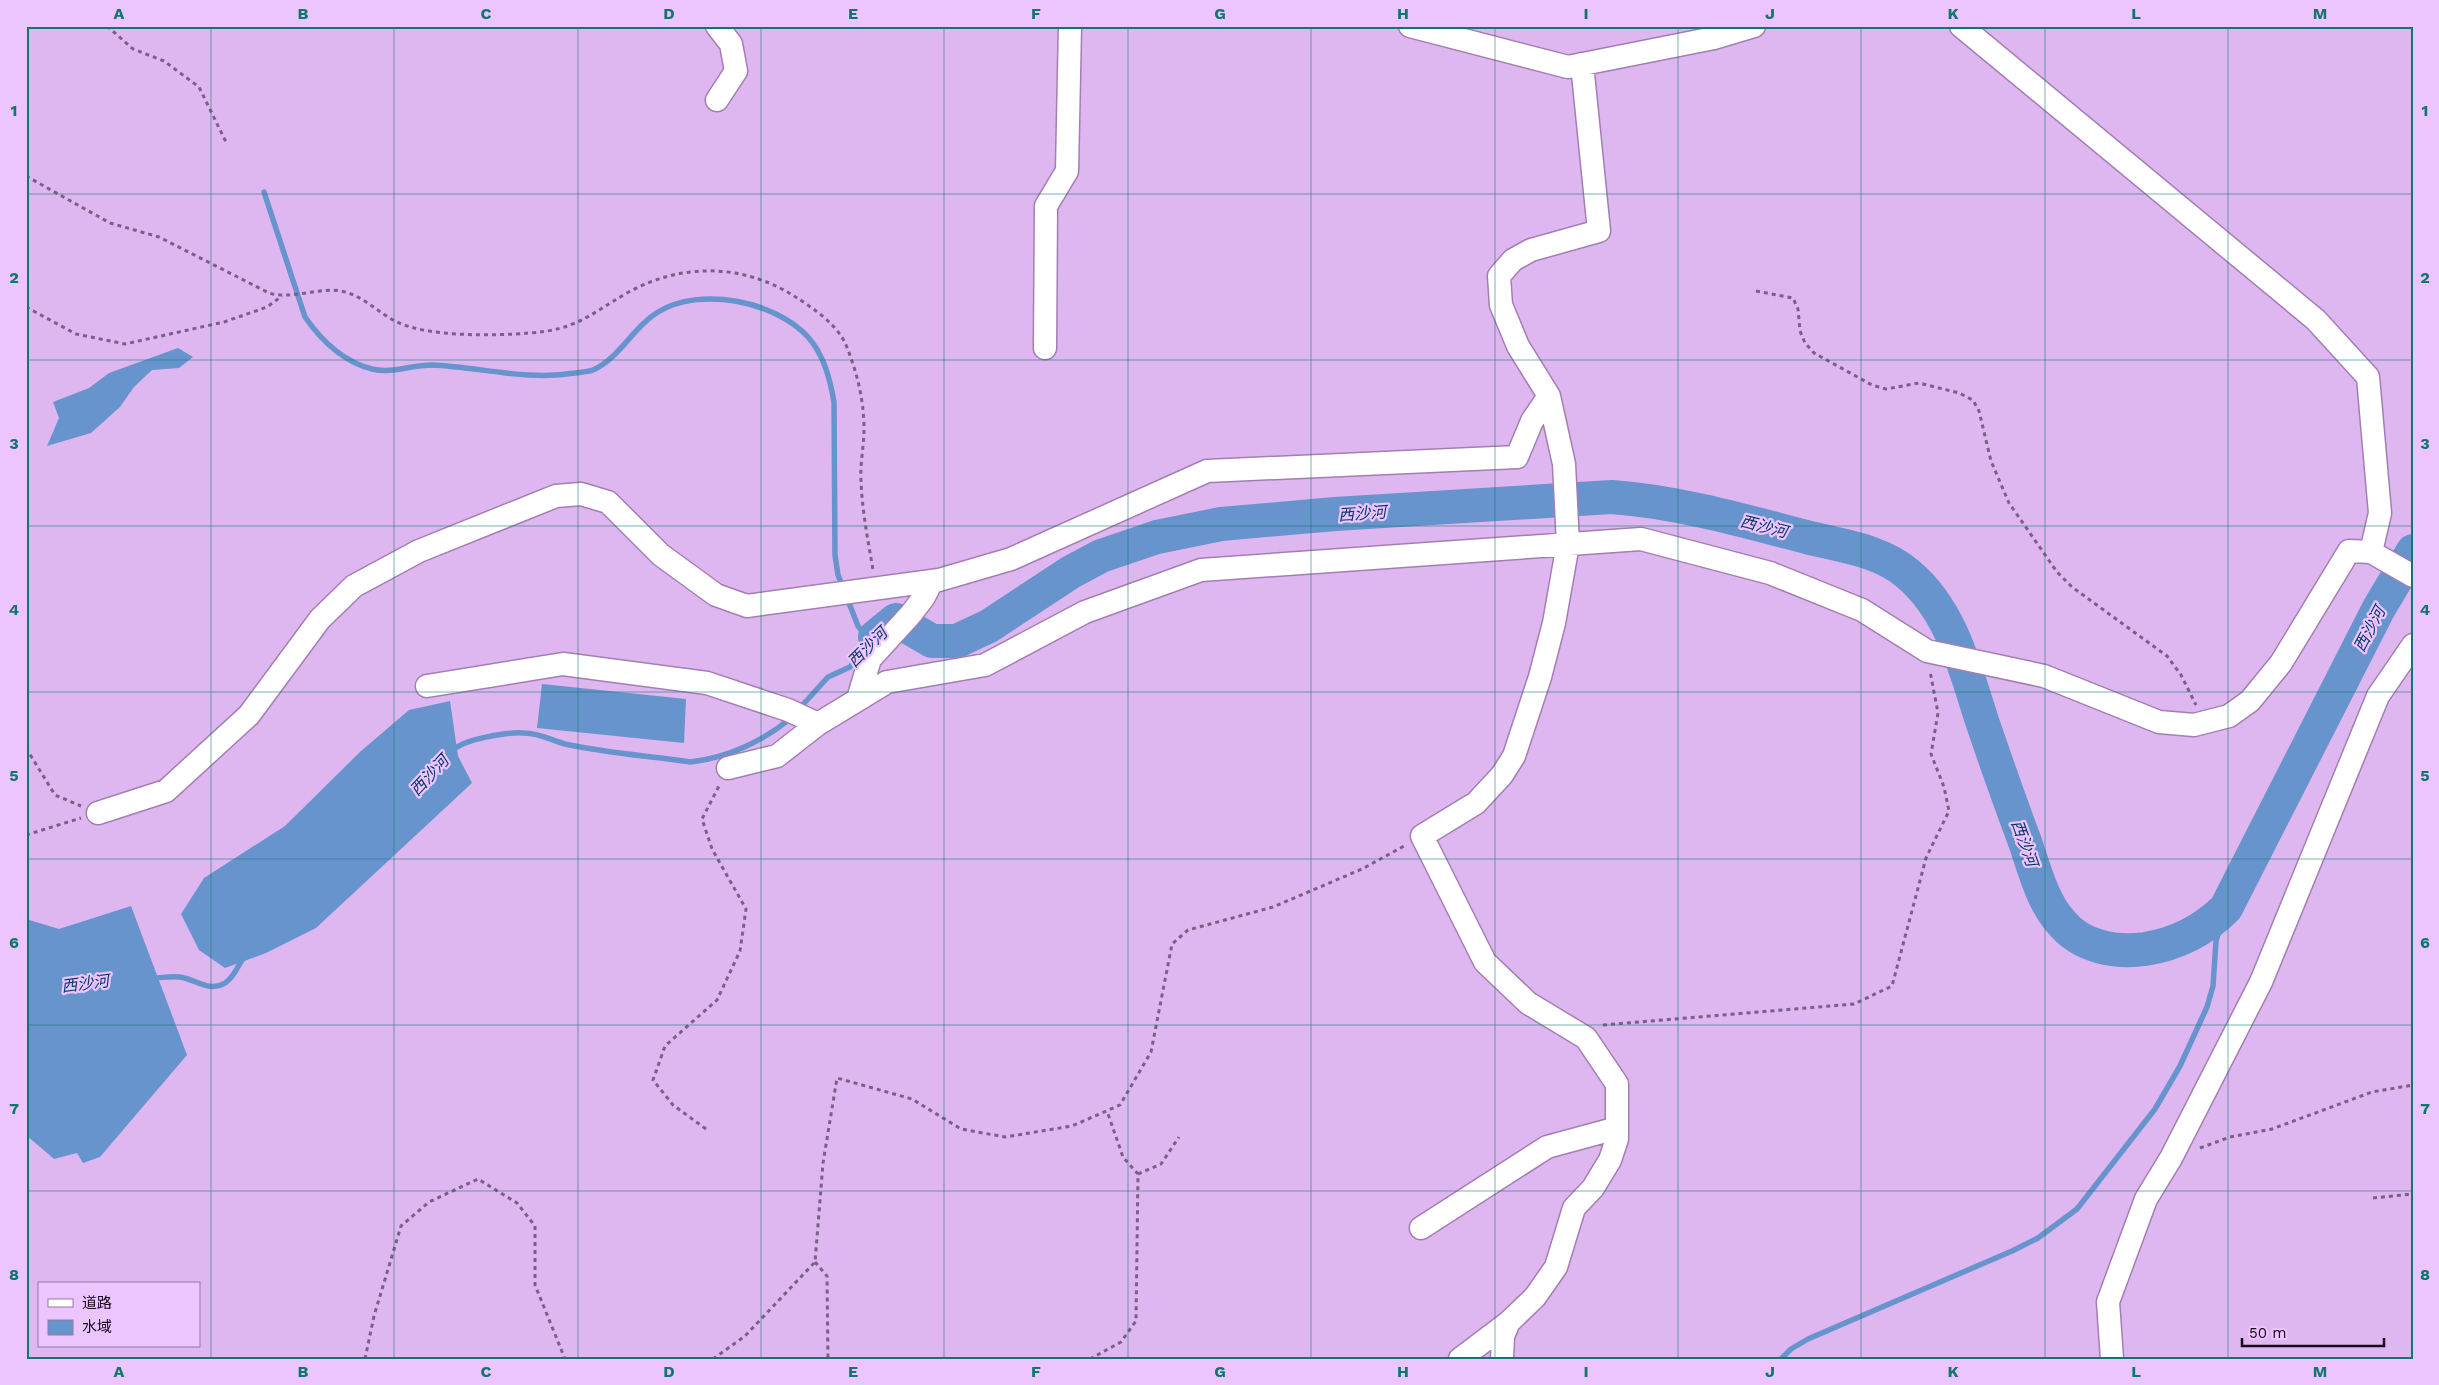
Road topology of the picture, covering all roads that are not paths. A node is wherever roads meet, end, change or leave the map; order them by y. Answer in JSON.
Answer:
{"nodes":[{"id":1,"x":716,"y":26,"type":"edge"},
{"id":2,"x":1070,"y":26,"type":"edge"},
{"id":3,"x":1754,"y":26,"type":"edge"},
{"id":4,"x":1961,"y":26,"type":"edge"},
{"id":5,"x":1416,"y":27,"type":"edge"},
{"id":6,"x":1582,"y":64,"type":"junction"},
{"id":7,"x":717,"y":100,"type":"dead end"},
{"id":8,"x":1046,"y":348,"type":"dead end"},
{"id":9,"x":1549,"y":396,"type":"junction"},
{"id":10,"x":1568,"y":537,"type":"junction"},
{"id":11,"x":2371,"y":552,"type":"junction"},
{"id":12,"x":2413,"y":576,"type":"edge"},
{"id":13,"x":932,"y":581,"type":"junction"},
{"id":14,"x":2413,"y":645,"type":"edge"},
{"id":15,"x":427,"y":686,"type":"dead end"},
{"id":16,"x":858,"y":699,"type":"junction"},
{"id":17,"x":818,"y":724,"type":"junction"},
{"id":18,"x":728,"y":768,"type":"road end"},
{"id":19,"x":98,"y":813,"type":"road end"},
{"id":20,"x":1617,"y":1128,"type":"junction"},
{"id":21,"x":1421,"y":1228,"type":"dead end"},
{"id":22,"x":1509,"y":1322,"type":"junction"},
{"id":23,"x":1460,"y":1359,"type":"edge"},
{"id":24,"x":1502,"y":1359,"type":"edge"},
{"id":25,"x":2112,"y":1359,"type":"edge"}],
"edges":[{"from":1,"to":7,"type":"street"},
{"from":2,"to":8,"type":"street"},
{"from":3,"to":6,"type":"street"},
{"from":4,"to":11,"type":"street"},
{"from":5,"to":6,"type":"street"},
{"from":6,"to":9,"type":"street"},
{"from":9,"to":10,"type":"street"},
{"from":9,"to":13,"type":"street"},
{"from":10,"to":11,"type":"street"},
{"from":10,"to":16,"type":"street"},
{"from":10,"to":20,"type":"street"},
{"from":11,"to":12,"type":"street"},
{"from":13,"to":16,"type":"street"},
{"from":13,"to":19,"type":"street"},
{"from":14,"to":25,"type":"street"},
{"from":15,"to":17,"type":"street"},
{"from":16,"to":17,"type":"street"},
{"from":17,"to":18,"type":"street"},
{"from":20,"to":21,"type":"street"},
{"from":20,"to":22,"type":"street"},
{"from":22,"to":23,"type":"street"},
{"from":22,"to":24,"type":"street"}]}
